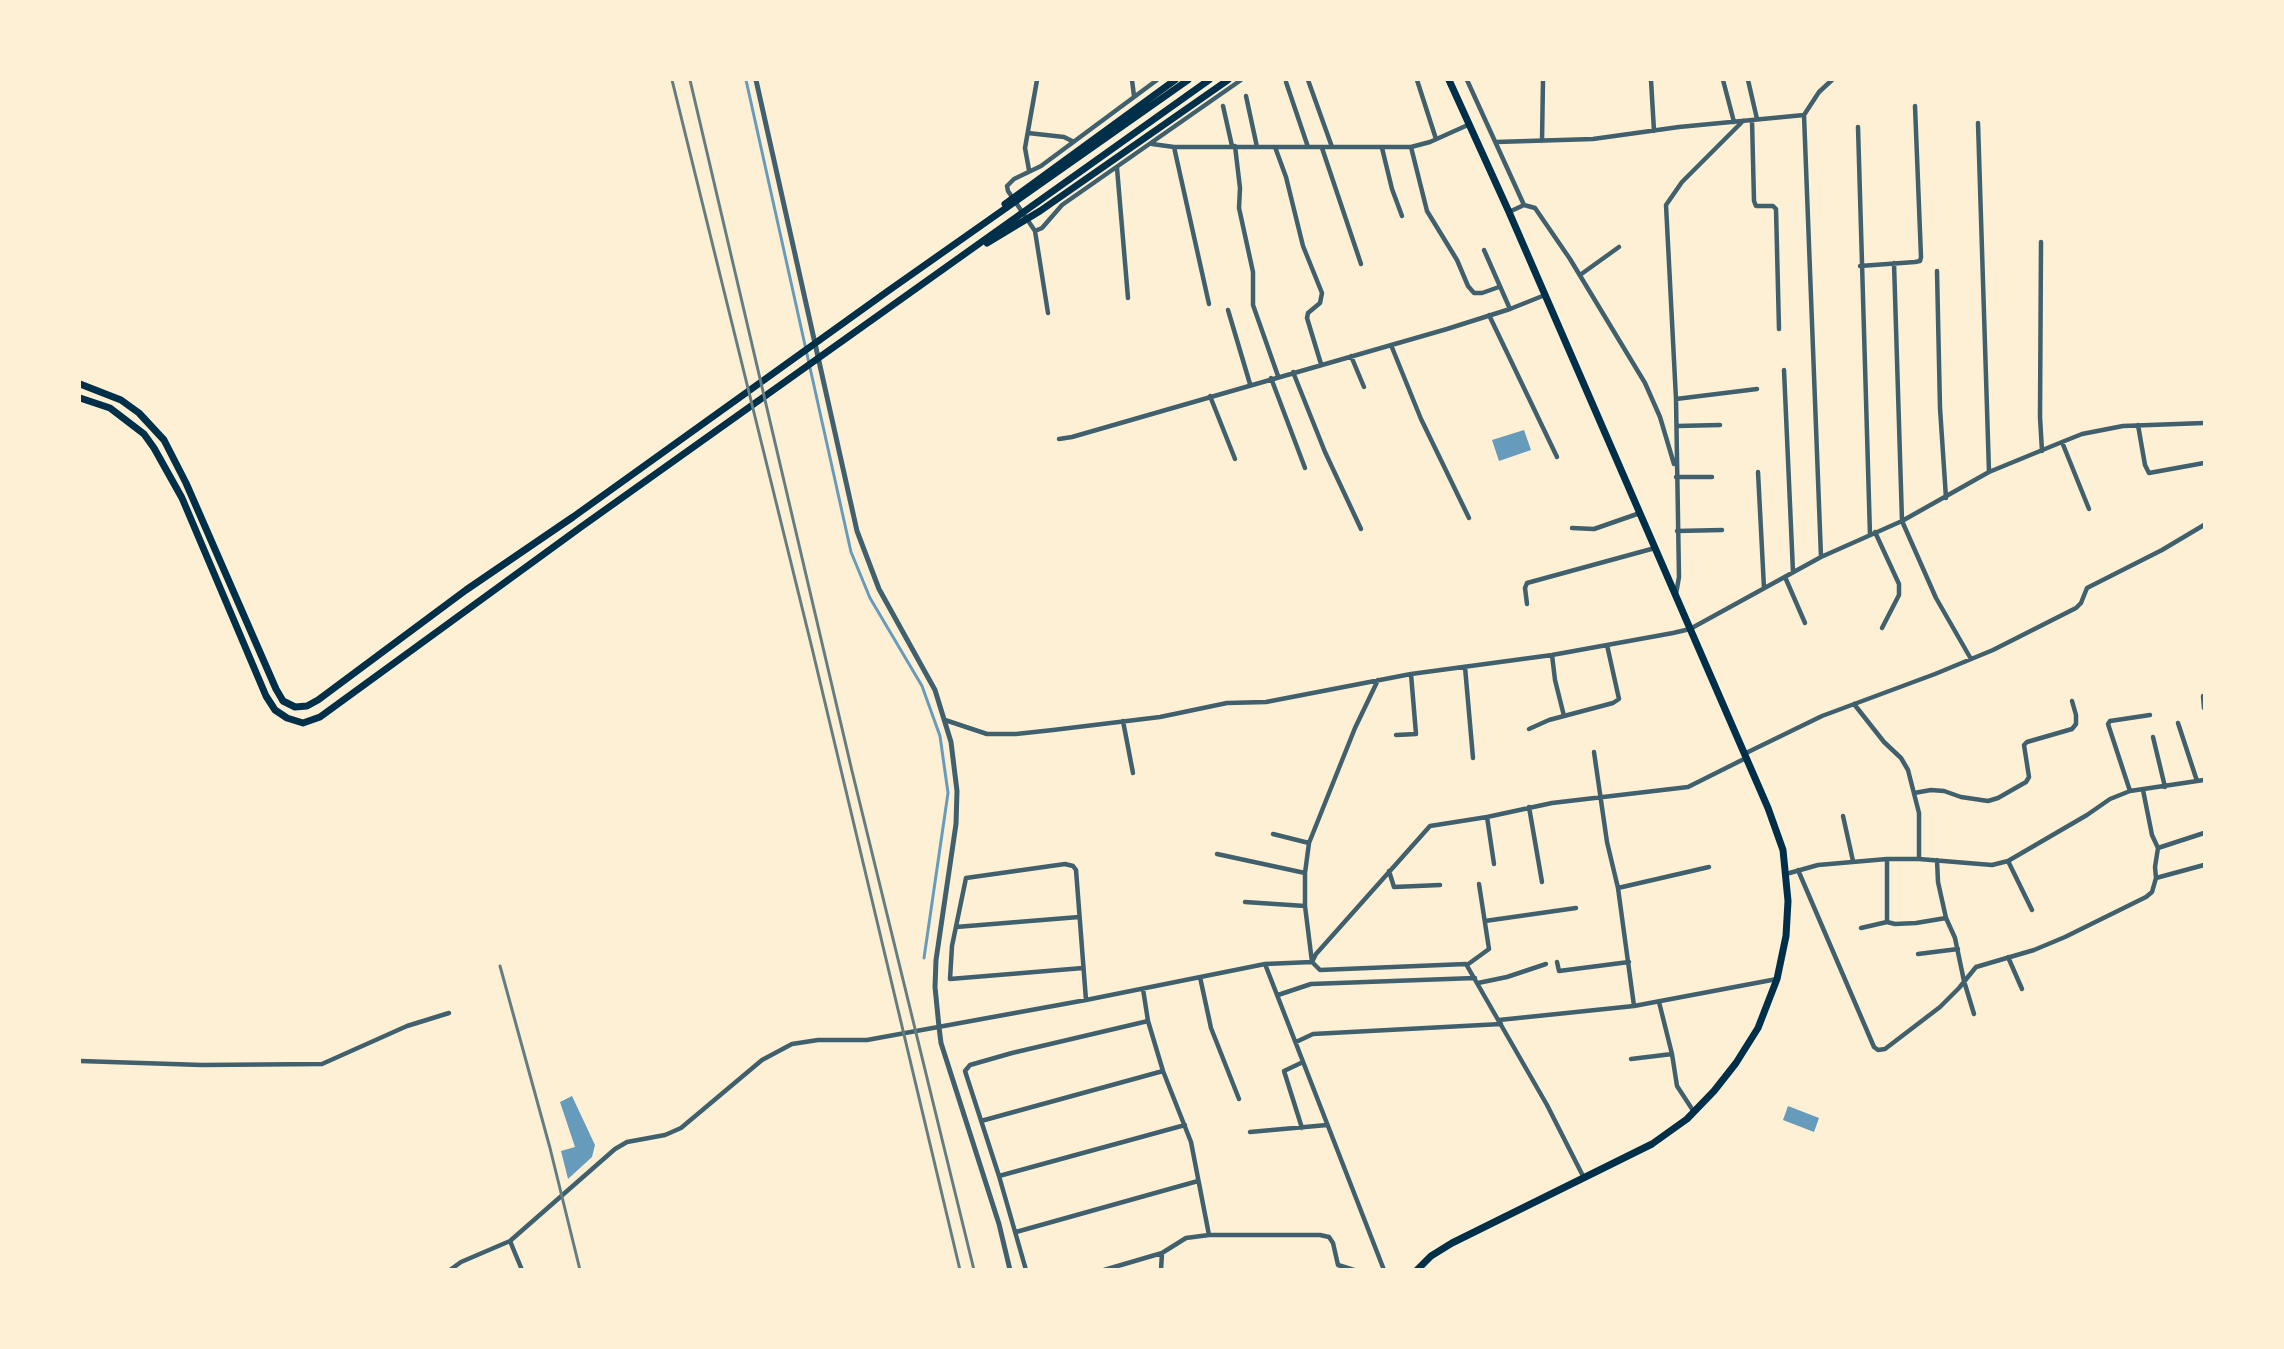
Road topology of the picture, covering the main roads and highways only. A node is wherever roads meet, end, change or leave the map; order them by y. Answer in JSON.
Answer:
{"nodes":[{"id":1,"x":1174,"y":80,"type":"edge"},
{"id":2,"x":1188,"y":80,"type":"edge"},
{"id":3,"x":1209,"y":80,"type":"edge"},
{"id":4,"x":1228,"y":80,"type":"edge"},
{"id":5,"x":1449,"y":80,"type":"edge"},
{"id":6,"x":949,"y":249,"type":"junction"},
{"id":7,"x":941,"y":271,"type":"junction"},
{"id":8,"x":80,"y":384,"type":"edge"},
{"id":9,"x":80,"y":398,"type":"edge"},
{"id":10,"x":1417,"y":1269,"type":"edge"}],
"edges":[{"from":1,"to":6,"type":"main road"},
{"from":2,"to":6,"type":"main road"},
{"from":3,"to":7,"type":"main road"},
{"from":4,"to":7,"type":"main road"},
{"from":5,"to":10,"type":"main road"},
{"from":6,"to":8,"type":"main road"},
{"from":7,"to":9,"type":"main road"}]}
